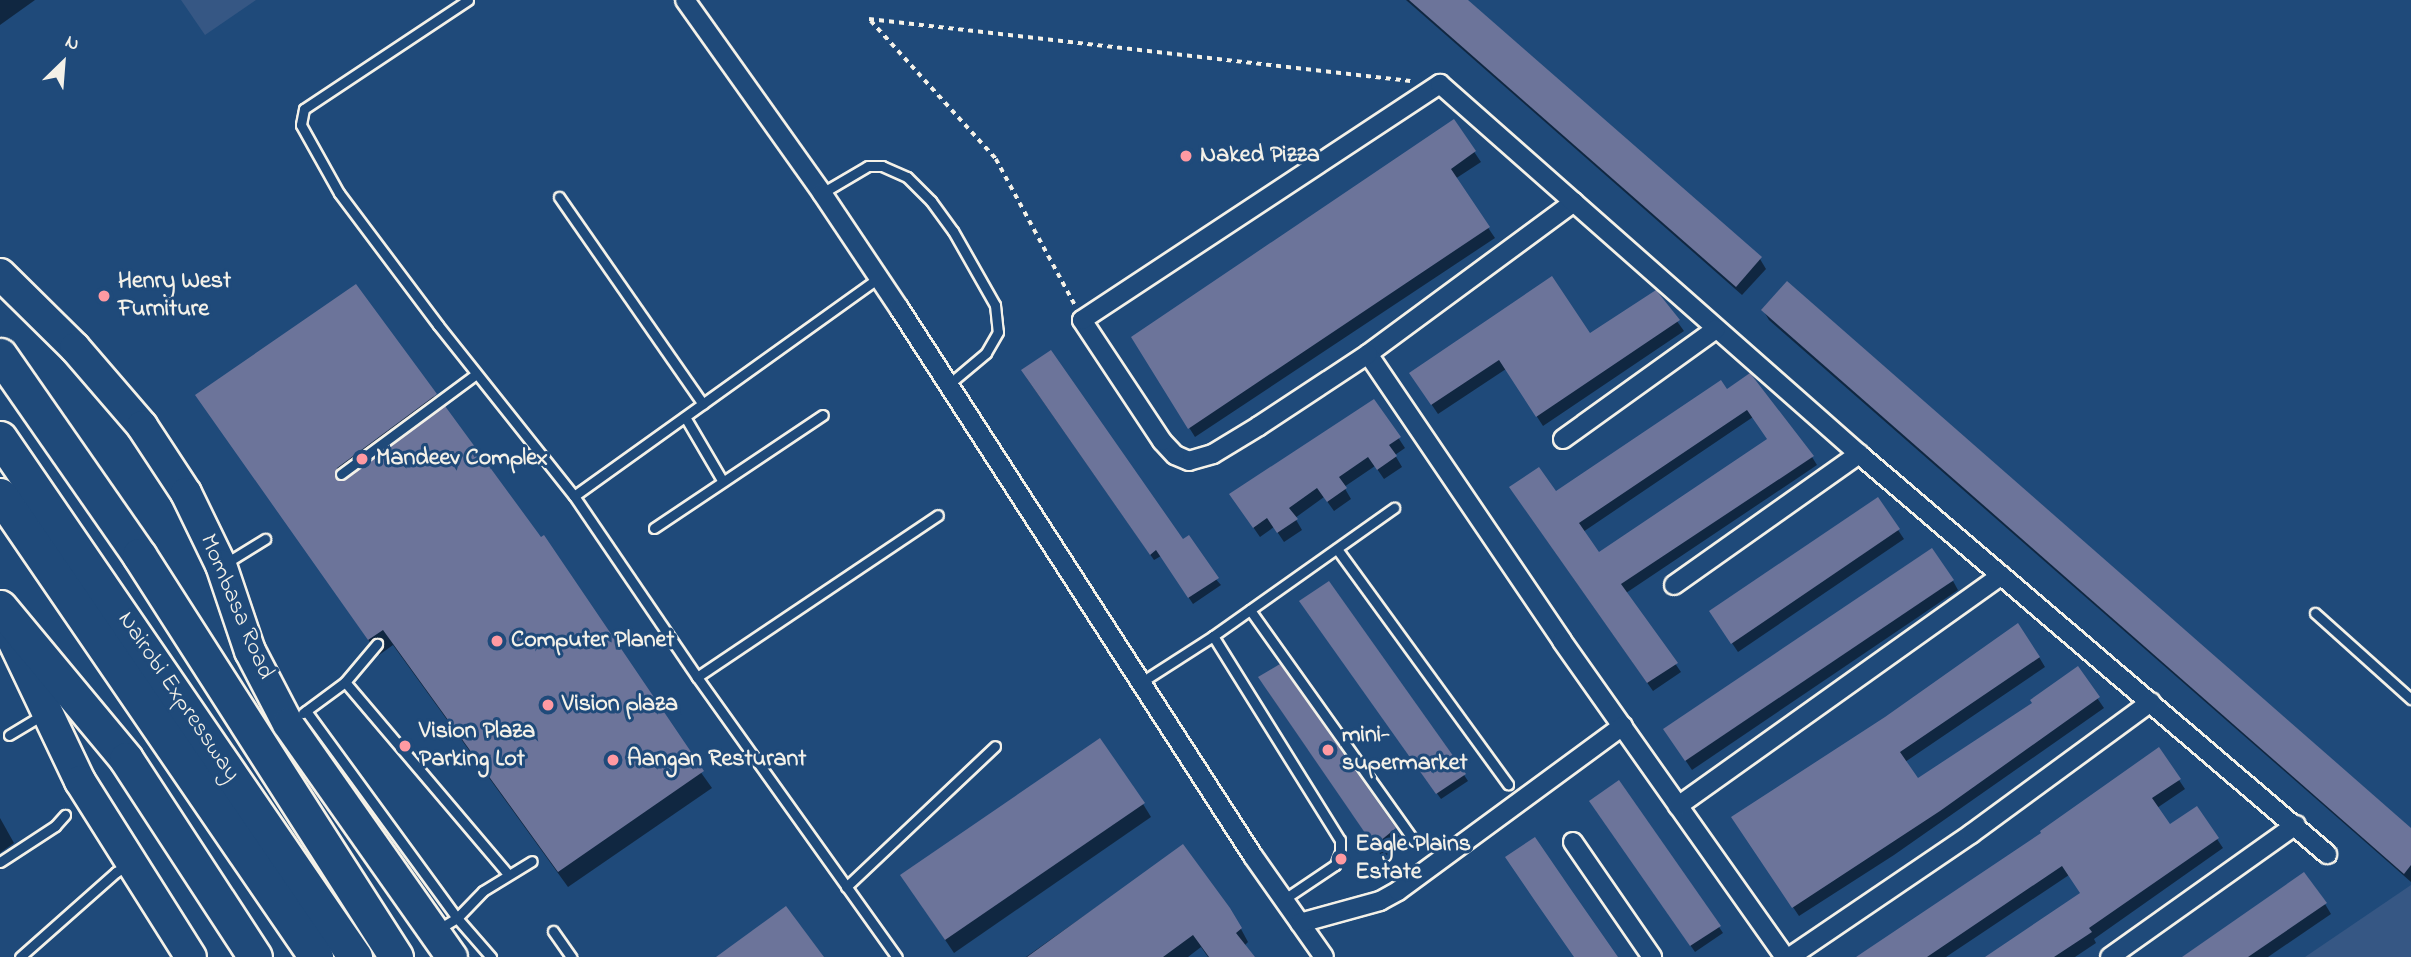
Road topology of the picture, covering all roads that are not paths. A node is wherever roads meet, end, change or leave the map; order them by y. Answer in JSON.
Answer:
{"nodes":[{"id":1,"x":468,"y":0,"type":"edge"},
{"id":2,"x":685,"y":0,"type":"edge"},
{"id":3,"x":822,"y":193,"type":"junction"},
{"id":4,"x":559,"y":197,"type":"dead end"},
{"id":5,"x":1573,"y":202,"type":"junction"},
{"id":6,"x":0,"y":274,"type":"edge"},
{"id":7,"x":878,"y":278,"type":"junction"},
{"id":8,"x":1716,"y":329,"type":"junction"},
{"id":9,"x":1368,"y":354,"type":"junction"},
{"id":10,"x":0,"y":355,"type":"edge"},
{"id":11,"x":476,"y":374,"type":"junction"},
{"id":12,"x":949,"y":384,"type":"junction"},
{"id":13,"x":703,"y":404,"type":"junction"},
{"id":14,"x":823,"y":415,"type":"dead end"},
{"id":15,"x":685,"y":417,"type":"junction"},
{"id":16,"x":0,"y":438,"type":"edge"},
{"id":17,"x":1563,"y":439,"type":"dead end"},
{"id":18,"x":1859,"y":454,"type":"junction"},
{"id":19,"x":341,"y":474,"type":"dead end"},
{"id":20,"x":722,"y":480,"type":"junction"},
{"id":21,"x":0,"y":495,"type":"edge"},
{"id":22,"x":574,"y":496,"type":"junction"},
{"id":23,"x":1394,"y":508,"type":"dead end"},
{"id":24,"x":938,"y":515,"type":"dead end"},
{"id":25,"x":654,"y":528,"type":"dead end"},
{"id":26,"x":265,"y":539,"type":"dead end"},
{"id":27,"x":1337,"y":549,"type":"junction"},
{"id":28,"x":222,"y":565,"type":"junction"},
{"id":29,"x":2001,"y":576,"type":"junction"},
{"id":30,"x":1674,"y":584,"type":"dead end"},
{"id":31,"x":0,"y":607,"type":"edge"},
{"id":32,"x":1250,"y":610,"type":"junction"},
{"id":33,"x":2315,"y":613,"type":"dead end"},
{"id":34,"x":0,"y":615,"type":"edge"},
{"id":35,"x":1213,"y":636,"type":"junction"},
{"id":36,"x":377,"y":644,"type":"dead end"},
{"id":37,"x":697,"y":677,"type":"junction"},
{"id":38,"x":1143,"y":681,"type":"junction"},
{"id":39,"x":345,"y":682,"type":"junction"},
{"id":40,"x":2411,"y":699,"type":"edge"},
{"id":41,"x":2151,"y":702,"type":"junction"},
{"id":42,"x":47,"y":712,"type":"junction"},
{"id":43,"x":297,"y":717,"type":"junction"},
{"id":44,"x":1623,"y":726,"type":"junction"},
{"id":45,"x":9,"y":735,"type":"dead end"},
{"id":46,"x":995,"y":746,"type":"dead end"},
{"id":47,"x":1508,"y":784,"type":"dead end"},
{"id":48,"x":1678,"y":806,"type":"junction"},
{"id":49,"x":65,"y":815,"type":"dead end"},
{"id":50,"x":2296,"y":825,"type":"junction"},
{"id":51,"x":1414,"y":841,"type":"dead end"},
{"id":52,"x":1573,"y":842,"type":"dead end"},
{"id":53,"x":2328,"y":854,"type":"dead end"},
{"id":54,"x":0,"y":862,"type":"edge"},
{"id":55,"x":532,"y":862,"type":"dead end"},
{"id":56,"x":130,"y":864,"type":"junction"},
{"id":57,"x":508,"y":874,"type":"junction"},
{"id":58,"x":846,"y":887,"type":"junction"},
{"id":59,"x":1283,"y":900,"type":"junction"},
{"id":60,"x":1300,"y":923,"type":"junction"},
{"id":61,"x":445,"y":925,"type":"junction"},
{"id":62,"x":553,"y":931,"type":"dead end"},
{"id":63,"x":20,"y":957,"type":"edge"},
{"id":64,"x":191,"y":957,"type":"edge"},
{"id":65,"x":255,"y":957,"type":"edge"},
{"id":66,"x":316,"y":957,"type":"edge"},
{"id":67,"x":355,"y":957,"type":"edge"},
{"id":68,"x":396,"y":957,"type":"edge"},
{"id":69,"x":452,"y":957,"type":"edge"},
{"id":70,"x":491,"y":957,"type":"edge"},
{"id":71,"x":571,"y":957,"type":"edge"},
{"id":72,"x":897,"y":957,"type":"edge"},
{"id":73,"x":1324,"y":957,"type":"edge"},
{"id":74,"x":1652,"y":957,"type":"edge"},
{"id":75,"x":1787,"y":957,"type":"edge"},
{"id":76,"x":2110,"y":957,"type":"edge"}],
"edges":[{"from":1,"to":11,"type":"lane"},
{"from":2,"to":3,"type":"street"},
{"from":3,"to":7,"type":"street"},
{"from":3,"to":12,"type":"lane"},
{"from":4,"to":13,"type":"lane"},
{"from":5,"to":8,"type":"street"},
{"from":5,"to":9,"type":"street"},
{"from":5,"to":9,"type":"street"},
{"from":6,"to":28,"type":"highway","name":"Mombasa Road"},
{"from":7,"to":12,"type":"street"},
{"from":7,"to":13,"type":"lane"},
{"from":8,"to":17,"type":"street"},
{"from":8,"to":18,"type":"street"},
{"from":9,"to":44,"type":"street"},
{"from":10,"to":68,"type":"highway"},
{"from":11,"to":19,"type":"lane"},
{"from":11,"to":22,"type":"lane"},
{"from":12,"to":38,"type":"street"},
{"from":13,"to":15,"type":"lane"},
{"from":14,"to":20,"type":"lane"},
{"from":15,"to":20,"type":"lane"},
{"from":15,"to":22,"type":"lane"},
{"from":16,"to":67,"type":"highway","name":"Nairobi Expressway"},
{"from":18,"to":29,"type":"street"},
{"from":18,"to":30,"type":"street"},
{"from":20,"to":25,"type":"lane"},
{"from":21,"to":66,"type":"highway","name":"Nairobi Expressway"},
{"from":22,"to":37,"type":"lane"},
{"from":23,"to":27,"type":"lane"},
{"from":24,"to":37,"type":"lane"},
{"from":26,"to":28,"type":"lane"},
{"from":27,"to":32,"type":"lane"},
{"from":27,"to":47,"type":"lane"},
{"from":28,"to":43,"type":"highway","name":"Mombasa Road"},
{"from":29,"to":41,"type":"street"},
{"from":29,"to":48,"type":"street"},
{"from":31,"to":65,"type":"highway"},
{"from":32,"to":35,"type":"lane"},
{"from":32,"to":51,"type":"lane"},
{"from":33,"to":40,"type":"lane"},
{"from":34,"to":42,"type":"highway"},
{"from":35,"to":38,"type":"lane"},
{"from":35,"to":59,"type":"lane"},
{"from":36,"to":39,"type":"lane"},
{"from":37,"to":58,"type":"lane"},
{"from":38,"to":59,"type":"street"},
{"from":39,"to":43,"type":"lane"},
{"from":39,"to":57,"type":"lane"},
{"from":41,"to":50,"type":"street"},
{"from":41,"to":75,"type":"street"},
{"from":42,"to":45,"type":"lane"},
{"from":42,"to":56,"type":"highway"},
{"from":43,"to":61,"type":"highway","name":"Mombasa Road"},
{"from":44,"to":48,"type":"street"},
{"from":44,"to":60,"type":"street"},
{"from":46,"to":58,"type":"lane"},
{"from":48,"to":75,"type":"street"},
{"from":49,"to":54,"type":"lane"},
{"from":50,"to":53,"type":"street"},
{"from":50,"to":76,"type":"street"},
{"from":52,"to":74,"type":"street"},
{"from":55,"to":57,"type":"lane"},
{"from":56,"to":63,"type":"lane"},
{"from":56,"to":64,"type":"highway"},
{"from":57,"to":61,"type":"lane"},
{"from":58,"to":72,"type":"lane"},
{"from":59,"to":60,"type":"street"},
{"from":60,"to":73,"type":"street"},
{"from":61,"to":69,"type":"highway","name":"Mombasa Road"},
{"from":61,"to":70,"type":"lane"},
{"from":62,"to":71,"type":"lane"}]}
